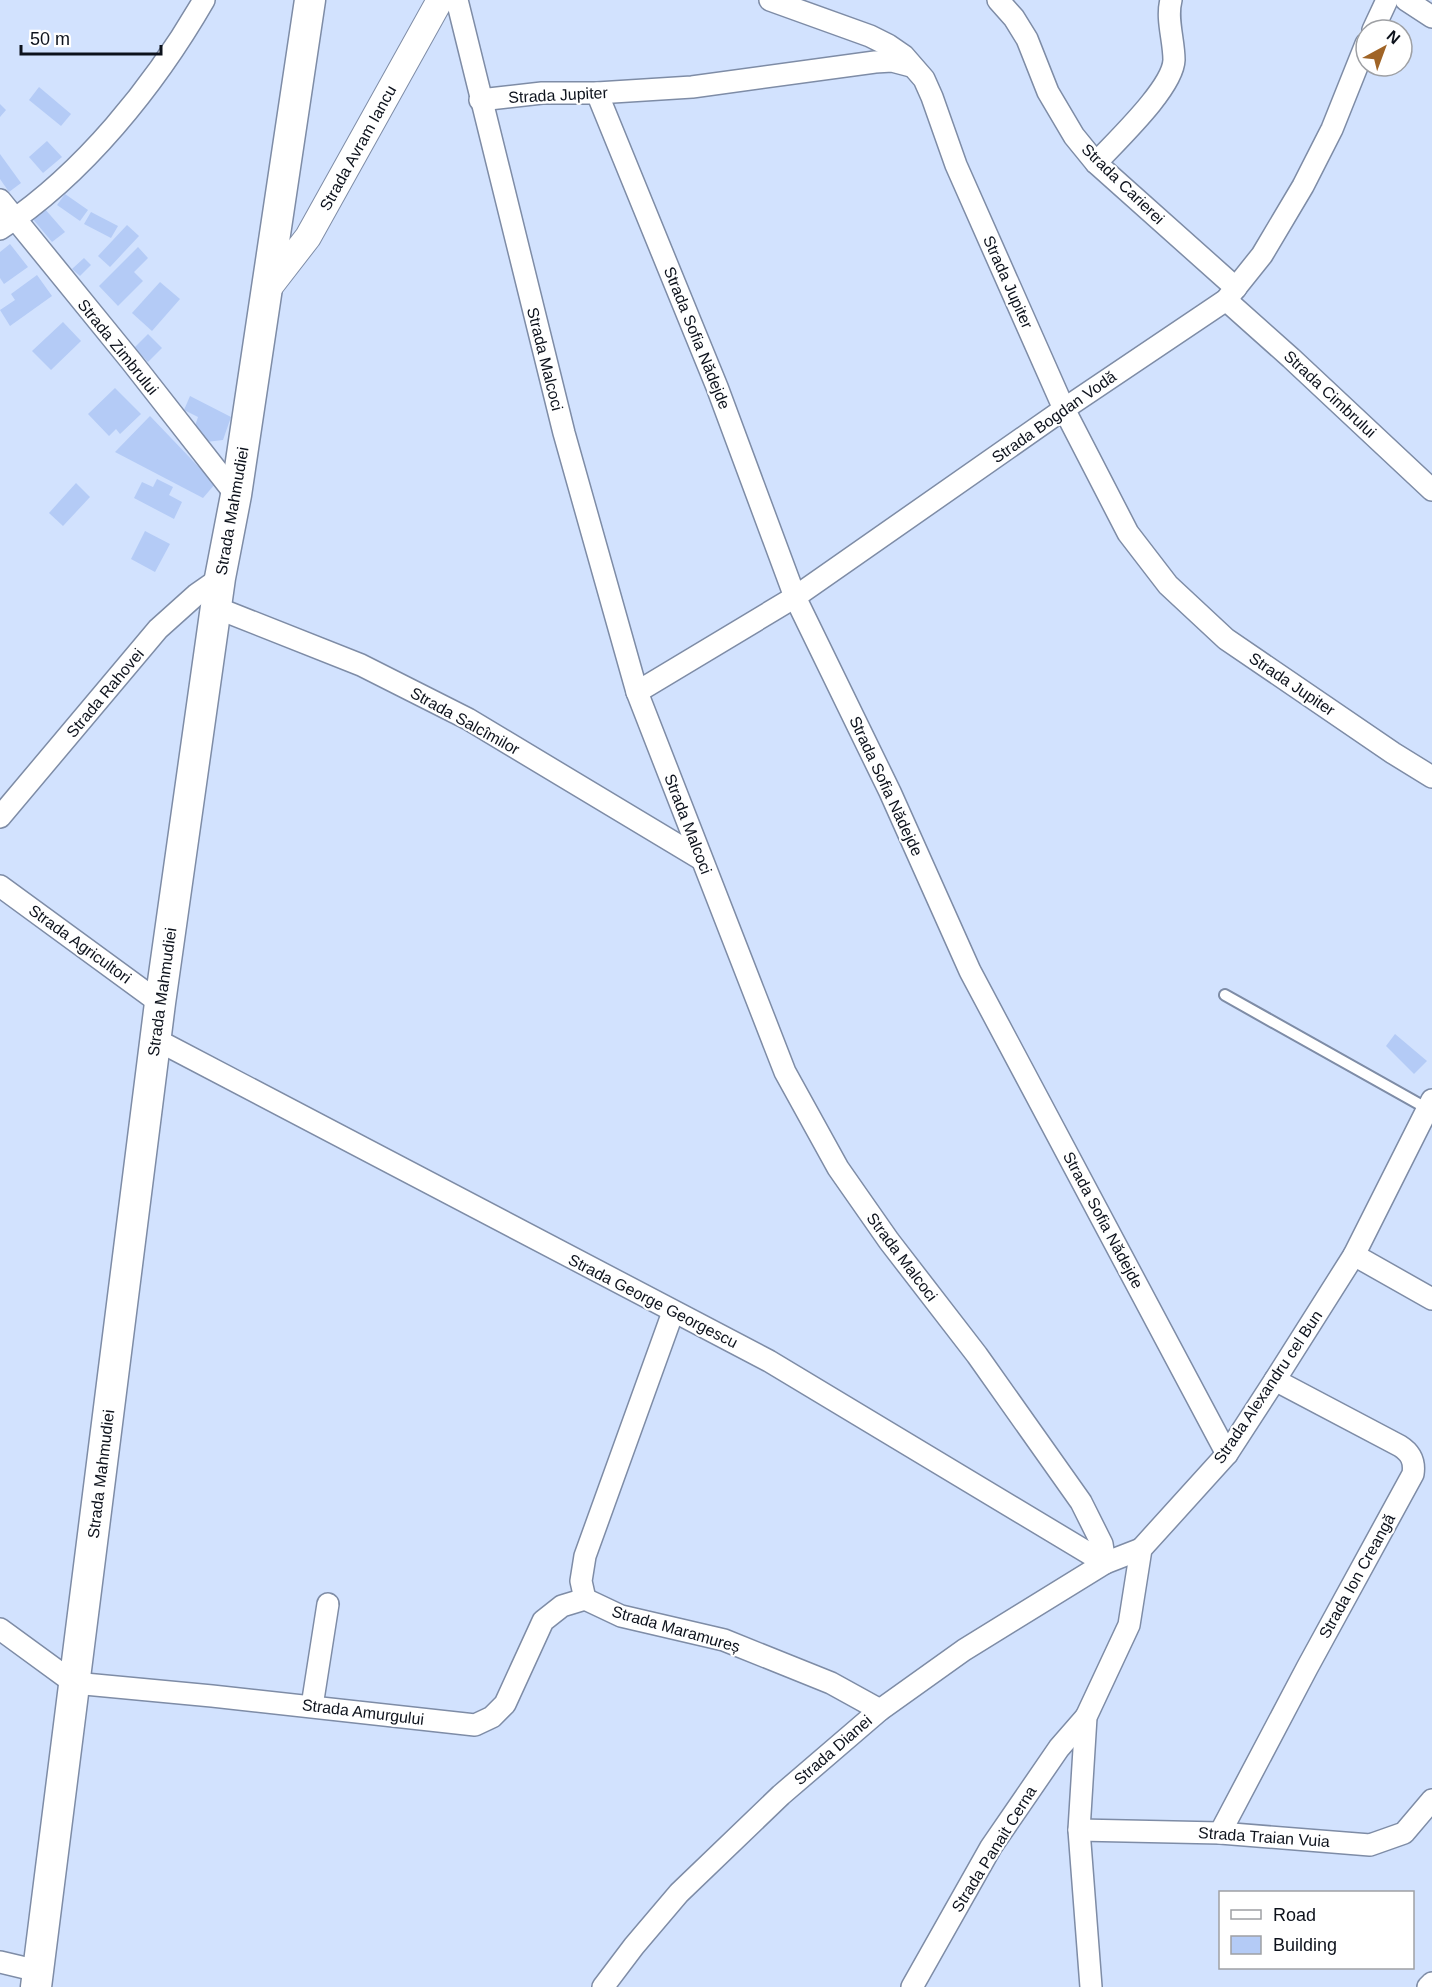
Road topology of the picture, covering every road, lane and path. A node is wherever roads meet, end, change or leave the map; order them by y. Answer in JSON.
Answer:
{"nodes":[{"id":1,"x":204,"y":0,"type":"edge"},
{"id":2,"x":310,"y":0,"type":"edge"},
{"id":3,"x":440,"y":0,"type":"edge"},
{"id":4,"x":457,"y":0,"type":"edge"},
{"id":5,"x":770,"y":0,"type":"edge"},
{"id":6,"x":998,"y":0,"type":"edge"},
{"id":7,"x":1171,"y":0,"type":"edge"},
{"id":8,"x":1387,"y":0,"type":"edge"},
{"id":9,"x":1406,"y":0,"type":"edge"},
{"id":10,"x":1432,"y":17,"type":"edge"},
{"id":11,"x":1379,"y":18,"type":"edge"},
{"id":12,"x":914,"y":67,"type":"junction"},
{"id":13,"x":1354,"y":74,"type":"edge"},
{"id":14,"x":597,"y":93,"type":"junction"},
{"id":15,"x":480,"y":100,"type":"junction"},
{"id":16,"x":1096,"y":163,"type":"junction"},
{"id":17,"x":0,"y":200,"type":"edge"},
{"id":18,"x":7,"y":224,"type":"edge"},
{"id":19,"x":267,"y":290,"type":"junction"},
{"id":20,"x":1231,"y":294,"type":"junction"},
{"id":21,"x":1064,"y":410,"type":"junction"},
{"id":22,"x":1432,"y":490,"type":"edge"},
{"id":23,"x":236,"y":495,"type":"junction"},
{"id":24,"x":220,"y":578,"type":"junction"},
{"id":25,"x":795,"y":597,"type":"junction"},
{"id":26,"x":217,"y":608,"type":"junction"},
{"id":27,"x":637,"y":692,"type":"junction"},
{"id":28,"x":1432,"y":777,"type":"edge"},
{"id":29,"x":0,"y":817,"type":"edge"},
{"id":30,"x":701,"y":859,"type":"junction"},
{"id":31,"x":0,"y":886,"type":"edge"},
{"id":32,"x":1225,"y":995,"type":"dead end"},
{"id":33,"x":160,"y":1003,"type":"junction"},
{"id":34,"x":155,"y":1039,"type":"junction"},
{"id":35,"x":1430,"y":1104,"type":"edge"},
{"id":36,"x":1354,"y":1255,"type":"junction"},
{"id":37,"x":1432,"y":1299,"type":"edge"},
{"id":38,"x":673,"y":1312,"type":"junction"},
{"id":39,"x":1275,"y":1380,"type":"junction"},
{"id":40,"x":1227,"y":1454,"type":"junction"},
{"id":41,"x":1141,"y":1550,"type":"junction"},
{"id":42,"x":1105,"y":1563,"type":"junction"},
{"id":43,"x":585,"y":1599,"type":"junction"},
{"id":44,"x":328,"y":1604,"type":"dead end"},
{"id":45,"x":0,"y":1629,"type":"edge"},
{"id":46,"x":74,"y":1683,"type":"junction"},
{"id":47,"x":312,"y":1706,"type":"junction"},
{"id":48,"x":879,"y":1710,"type":"junction"},
{"id":49,"x":1086,"y":1717,"type":"junction"},
{"id":50,"x":1432,"y":1800,"type":"edge"},
{"id":51,"x":1079,"y":1830,"type":"junction"},
{"id":52,"x":1220,"y":1833,"type":"junction"},
{"id":53,"x":0,"y":1962,"type":"edge"},
{"id":54,"x":37,"y":1979,"type":"edge"},
{"id":55,"x":1432,"y":1983,"type":"edge"},
{"id":56,"x":603,"y":1987,"type":"edge"},
{"id":57,"x":912,"y":1987,"type":"edge"},
{"id":58,"x":1091,"y":1987,"type":"edge"},
{"id":59,"x":1428,"y":1987,"type":"edge"}],
"edges":[{"from":1,"to":18,"type":"street"},
{"from":2,"to":19,"type":"main road","name":"Strada Mahmudiei"},
{"from":3,"to":19,"type":"street","name":"Strada Avram Iancu"},
{"from":4,"to":15,"type":"street","name":"Strada Malcoci"},
{"from":5,"to":12,"type":"street"},
{"from":6,"to":16,"type":"street","name":"Strada Carierei"},
{"from":7,"to":16,"type":"street"},
{"from":8,"to":11,"type":"street"},
{"from":9,"to":10,"type":"street"},
{"from":12,"to":14,"type":"street","name":"Strada Jupiter"},
{"from":12,"to":21,"type":"street","name":"Strada Jupiter"},
{"from":13,"to":20,"type":"street","name":"Strada Bogdan Vodă"},
{"from":14,"to":15,"type":"street","name":"Strada Jupiter"},
{"from":14,"to":25,"type":"street","name":"Strada Sofia Nădejde"},
{"from":15,"to":27,"type":"street","name":"Strada Malcoci"},
{"from":16,"to":20,"type":"street","name":"Strada Carierei"},
{"from":17,"to":18,"type":"street","name":"Strada Zimbrului"},
{"from":18,"to":23,"type":"street","name":"Strada Zimbrului"},
{"from":19,"to":23,"type":"main road","name":"Strada Mahmudiei"},
{"from":20,"to":21,"type":"street","name":"Strada Bogdan Vodă"},
{"from":20,"to":22,"type":"street","name":"Strada Cimbrului"},
{"from":21,"to":25,"type":"street","name":"Strada Bogdan Vodă"},
{"from":21,"to":28,"type":"street","name":"Strada Jupiter"},
{"from":23,"to":24,"type":"main road","name":"Strada Mahmudiei"},
{"from":24,"to":26,"type":"main road","name":"Strada Mahmudiei"},
{"from":24,"to":29,"type":"street","name":"Strada Rahovei"},
{"from":25,"to":27,"type":"street","name":"Strada Bogdan Vodă"},
{"from":25,"to":40,"type":"street","name":"Strada Sofia Nădejde"},
{"from":26,"to":30,"type":"street","name":"Strada Salcîmilor"},
{"from":26,"to":33,"type":"main road","name":"Strada Mahmudiei"},
{"from":27,"to":30,"type":"street","name":"Strada Malcoci"},
{"from":30,"to":42,"type":"street","name":"Strada Malcoci"},
{"from":31,"to":33,"type":"street","name":"Strada Agricultori"},
{"from":32,"to":35,"type":"lane"},
{"from":33,"to":34,"type":"main road","name":"Strada Mahmudiei"},
{"from":34,"to":38,"type":"street","name":"Strada George Georgescu"},
{"from":34,"to":46,"type":"main road","name":"Strada Mahmudiei"},
{"from":35,"to":36,"type":"street","name":"Strada Alexandru cel Bun"},
{"from":36,"to":37,"type":"street"},
{"from":36,"to":39,"type":"street","name":"Strada Alexandru cel Bun"},
{"from":38,"to":42,"type":"street","name":"Strada George Georgescu"},
{"from":38,"to":43,"type":"street"},
{"from":39,"to":40,"type":"street","name":"Strada Alexandru cel Bun"},
{"from":39,"to":52,"type":"street","name":"Strada Ion Creangă"},
{"from":40,"to":41,"type":"street","name":"Strada Alexandru cel Bun"},
{"from":41,"to":42,"type":"street"},
{"from":41,"to":49,"type":"street"},
{"from":42,"to":48,"type":"street","name":"Strada Dianei"},
{"from":43,"to":47,"type":"street","name":"Strada Amurgului"},
{"from":43,"to":48,"type":"street","name":"Strada Maramureș"},
{"from":44,"to":47,"type":"street"},
{"from":45,"to":46,"type":"street"},
{"from":46,"to":47,"type":"street","name":"Strada Amurgului"},
{"from":46,"to":54,"type":"main road","name":"Strada Mahmudiei"},
{"from":48,"to":56,"type":"street","name":"Strada Dianei"},
{"from":49,"to":51,"type":"street"},
{"from":49,"to":57,"type":"street","name":"Strada Panait Cerna"},
{"from":50,"to":52,"type":"street","name":"Strada Traian Vuia"},
{"from":51,"to":52,"type":"street","name":"Strada Traian Vuia"},
{"from":51,"to":58,"type":"street"},
{"from":53,"to":54,"type":"street"},
{"from":55,"to":59,"type":"street"}]}
